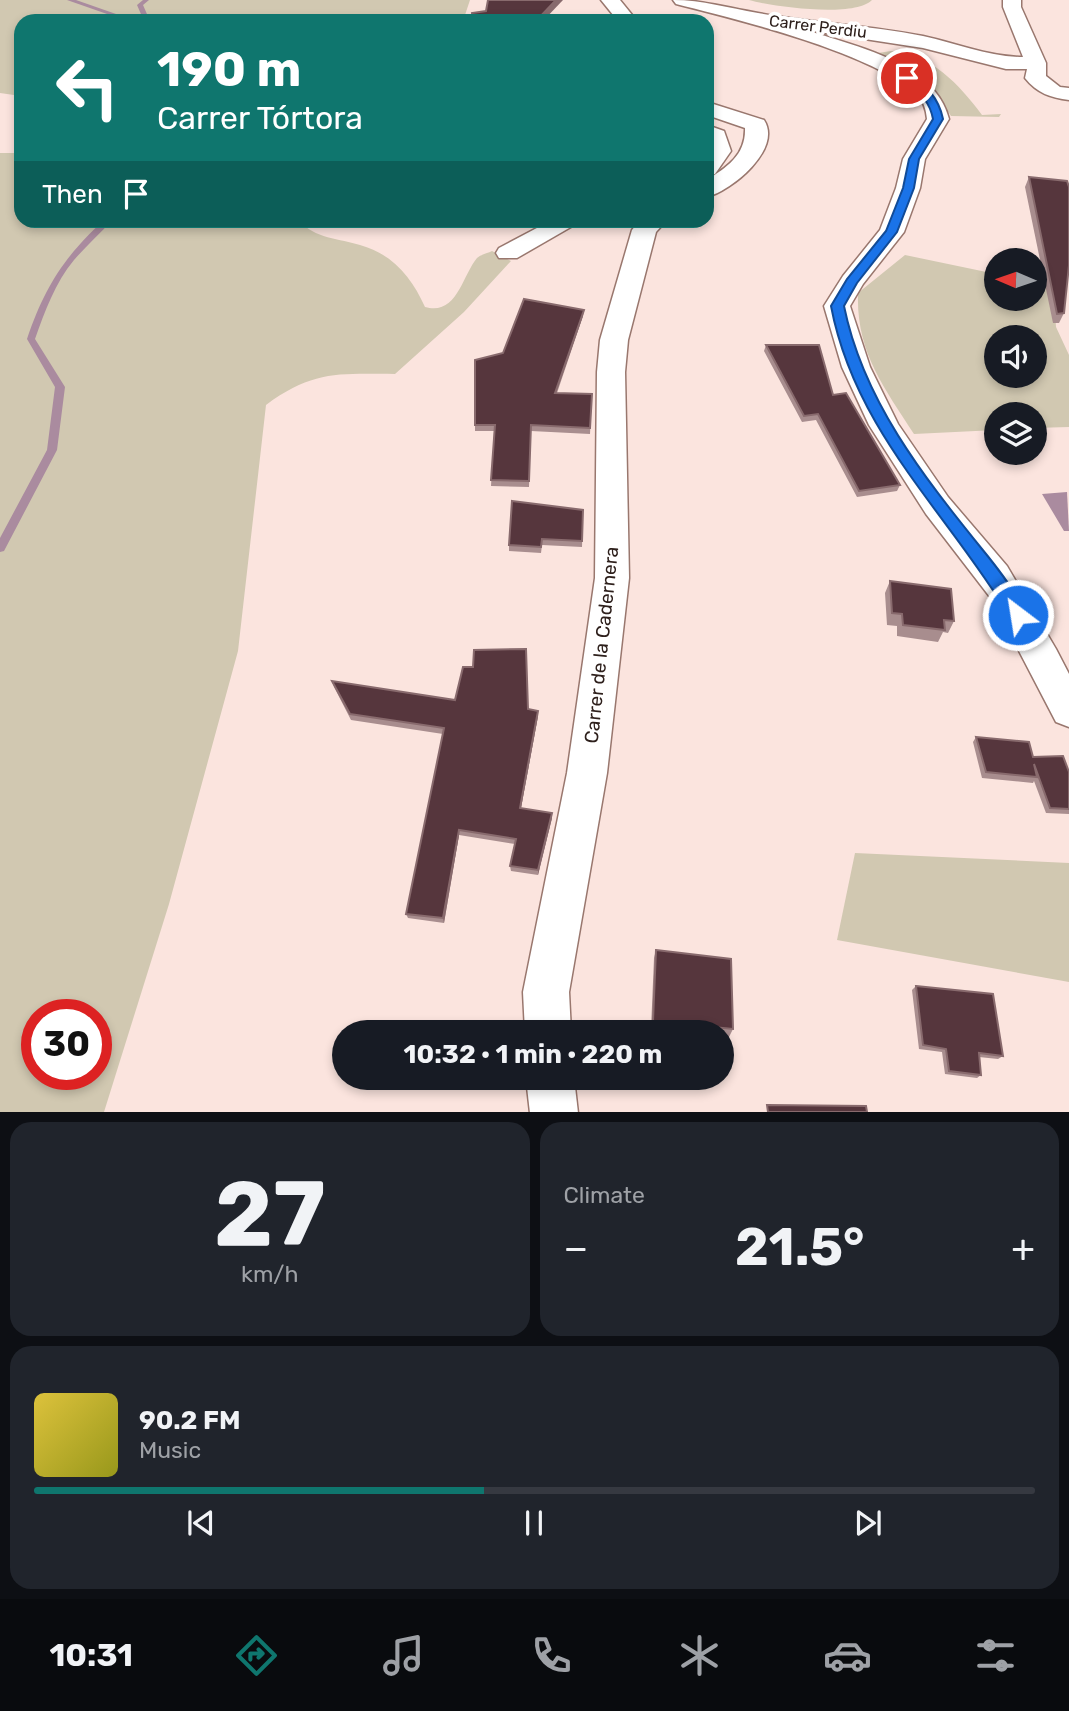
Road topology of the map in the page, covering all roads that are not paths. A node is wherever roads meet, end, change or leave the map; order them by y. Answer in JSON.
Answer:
{"nodes":[{"id":1,"x":610,"y":0,"type":"edge"},
{"id":2,"x":682,"y":0,"type":"edge"},
{"id":3,"x":1012,"y":0,"type":"edge"},
{"id":4,"x":622,"y":14,"type":"edge"},
{"id":5,"x":758,"y":19,"type":"junction"},
{"id":6,"x":1036,"y":63,"type":"junction"},
{"id":7,"x":1069,"y":95,"type":"edge"},
{"id":8,"x":714,"y":110,"type":"edge"},
{"id":9,"x":714,"y":135,"type":"edge"},
{"id":10,"x":714,"y":159,"type":"edge"},
{"id":11,"x":714,"y":184,"type":"edge"},
{"id":12,"x":556,"y":228,"type":"edge"},
{"id":13,"x":646,"y":228,"type":"edge"},
{"id":14,"x":508,"y":253,"type":"dead end"},
{"id":15,"x":1069,"y":712,"type":"edge"},
{"id":16,"x":547,"y":1020,"type":"edge"},
{"id":17,"x":551,"y":1090,"type":"edge"},
{"id":18,"x":554,"y":1112,"type":"edge"}],
"edges":[{"from":1,"to":4,"type":"street"},
{"from":2,"to":5,"type":"street","name":"Carrer Perdiu"},
{"from":3,"to":6,"type":"street"},
{"from":5,"to":6,"type":"street","name":"Carrer Perdiu"},
{"from":5,"to":15,"type":"street"},
{"from":6,"to":7,"type":"street"},
{"from":8,"to":11,"type":"street"},
{"from":9,"to":10,"type":"street"},
{"from":12,"to":14,"type":"street"},
{"from":13,"to":16,"type":"street","name":"Carrer de la Cadernera"},
{"from":17,"to":18,"type":"street"}]}
